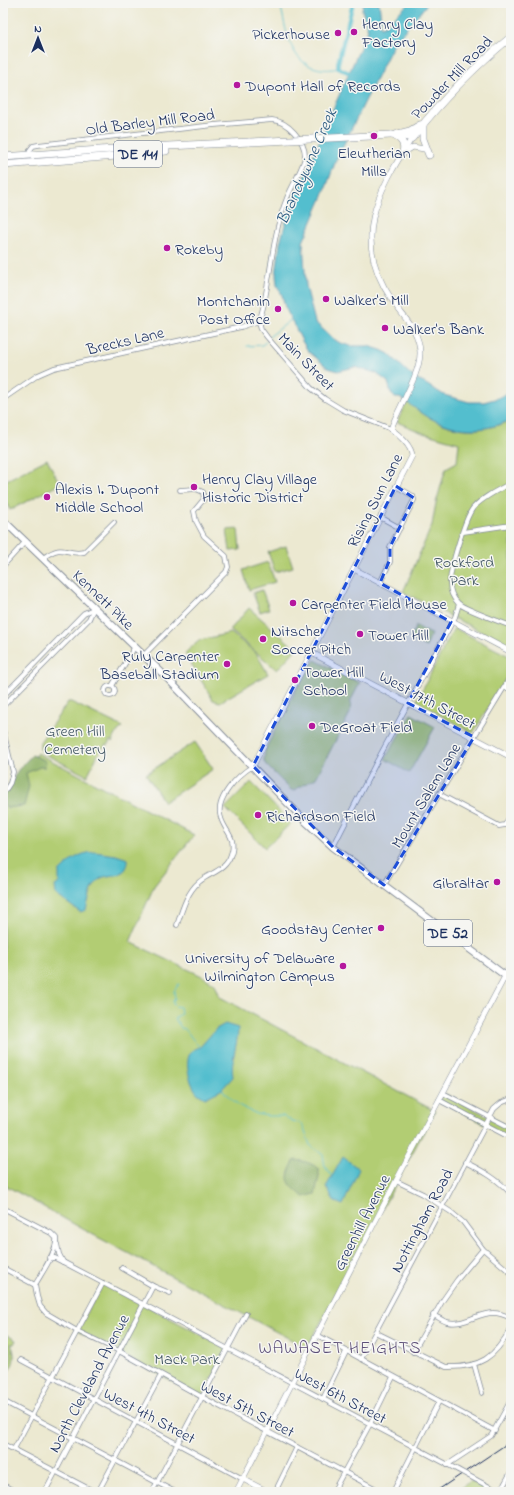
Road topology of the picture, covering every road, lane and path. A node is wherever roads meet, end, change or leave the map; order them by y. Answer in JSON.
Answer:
{"nodes":[{"id":1,"x":511,"y":37,"type":"edge"},
{"id":2,"x":424,"y":123,"type":"junction"},
{"id":3,"x":391,"y":135,"type":"junction"},
{"id":4,"x":412,"y":138,"type":"junction"},
{"id":5,"x":220,"y":144,"type":"junction"},
{"id":6,"x":424,"y":149,"type":"dead end"},
{"id":7,"x":402,"y":153,"type":"junction"},
{"id":8,"x":29,"y":155,"type":"junction"},
{"id":9,"x":429,"y":155,"type":"dead end"},
{"id":10,"x":3,"y":157,"type":"edge"},
{"id":11,"x":3,"y":164,"type":"edge"},
{"id":12,"x":259,"y":321,"type":"junction"},
{"id":13,"x":3,"y":399,"type":"edge"},
{"id":14,"x":391,"y":428,"type":"junction"},
{"id":15,"x":511,"y":483,"type":"edge"},
{"id":16,"x":396,"y":486,"type":"junction"},
{"id":17,"x":180,"y":490,"type":"dead end"},
{"id":18,"x":380,"y":517,"type":"junction"},
{"id":19,"x":3,"y":520,"type":"edge"},
{"id":20,"x":114,"y":522,"type":"dead end"},
{"id":21,"x":511,"y":525,"type":"edge"},
{"id":22,"x":400,"y":528,"type":"junction"},
{"id":23,"x":463,"y":532,"type":"junction"},
{"id":24,"x":26,"y":541,"type":"junction"},
{"id":25,"x":43,"y":558,"type":"junction"},
{"id":26,"x":3,"y":566,"type":"edge"},
{"id":27,"x":354,"y":570,"type":"junction"},
{"id":28,"x":380,"y":583,"type":"junction"},
{"id":29,"x":459,"y":604,"type":"junction"},
{"id":30,"x":94,"y":608,"type":"junction"},
{"id":31,"x":451,"y":622,"type":"junction"},
{"id":32,"x":511,"y":626,"type":"edge"},
{"id":33,"x":134,"y":648,"type":"junction"},
{"id":34,"x":312,"y":652,"type":"junction"},
{"id":35,"x":511,"y":652,"type":"edge"},
{"id":36,"x":143,"y":656,"type":"junction"},
{"id":37,"x":511,"y":676,"type":"edge"},
{"id":38,"x":112,"y":686,"type":"dead end"},
{"id":39,"x":505,"y":686,"type":"junction"},
{"id":40,"x":511,"y":690,"type":"edge"},
{"id":41,"x":3,"y":696,"type":"edge"},
{"id":42,"x":408,"y":703,"type":"junction"},
{"id":43,"x":3,"y":706,"type":"edge"},
{"id":44,"x":3,"y":730,"type":"edge"},
{"id":45,"x":474,"y":738,"type":"junction"},
{"id":46,"x":511,"y":757,"type":"edge"},
{"id":47,"x":253,"y":766,"type":"junction"},
{"id":48,"x":3,"y":794,"type":"edge"},
{"id":49,"x":439,"y":794,"type":"junction"},
{"id":50,"x":511,"y":814,"type":"edge"},
{"id":51,"x":333,"y":847,"type":"junction"},
{"id":52,"x":384,"y":885,"type":"junction"},
{"id":53,"x":177,"y":925,"type":"dead end"},
{"id":54,"x":511,"y":965,"type":"edge"},
{"id":55,"x":508,"y":978,"type":"edge"},
{"id":56,"x":443,"y":1093,"type":"junction"},
{"id":57,"x":511,"y":1099,"type":"edge"},
{"id":58,"x":440,"y":1100,"type":"junction"},
{"id":59,"x":490,"y":1117,"type":"junction"},
{"id":60,"x":485,"y":1125,"type":"junction"},
{"id":61,"x":511,"y":1128,"type":"edge"},
{"id":62,"x":511,"y":1138,"type":"edge"},
{"id":63,"x":465,"y":1162,"type":"junction"},
{"id":64,"x":396,"y":1182,"type":"junction"},
{"id":65,"x":511,"y":1194,"type":"edge"},
{"id":66,"x":442,"y":1205,"type":"junction"},
{"id":67,"x":3,"y":1208,"type":"edge"},
{"id":68,"x":57,"y":1242,"type":"junction"},
{"id":69,"x":483,"y":1249,"type":"junction"},
{"id":70,"x":49,"y":1258,"type":"junction"},
{"id":71,"x":63,"y":1262,"type":"junction"},
{"id":72,"x":3,"y":1268,"type":"edge"},
{"id":73,"x":122,"y":1268,"type":"dead end"},
{"id":74,"x":511,"y":1273,"type":"edge"},
{"id":75,"x":103,"y":1282,"type":"junction"},
{"id":76,"x":35,"y":1285,"type":"junction"},
{"id":77,"x":153,"y":1286,"type":"junction"},
{"id":78,"x":170,"y":1294,"type":"dead end"},
{"id":79,"x":143,"y":1304,"type":"junction"},
{"id":80,"x":246,"y":1314,"type":"dead end"},
{"id":81,"x":433,"y":1315,"type":"junction"},
{"id":82,"x":511,"y":1318,"type":"edge"},
{"id":83,"x":511,"y":1328,"type":"edge"},
{"id":84,"x":77,"y":1331,"type":"junction"},
{"id":85,"x":375,"y":1332,"type":"junction"},
{"id":86,"x":317,"y":1335,"type":"junction"},
{"id":87,"x":228,"y":1349,"type":"junction"},
{"id":88,"x":119,"y":1351,"type":"junction"},
{"id":89,"x":346,"y":1352,"type":"junction"},
{"id":90,"x":413,"y":1352,"type":"junction"},
{"id":91,"x":21,"y":1360,"type":"dead end"},
{"id":92,"x":361,"y":1360,"type":"junction"},
{"id":93,"x":474,"y":1364,"type":"junction"},
{"id":94,"x":161,"y":1375,"type":"junction"},
{"id":95,"x":52,"y":1376,"type":"junction"},
{"id":96,"x":393,"y":1376,"type":"junction"},
{"id":97,"x":293,"y":1383,"type":"junction"},
{"id":98,"x":482,"y":1393,"type":"dead end"},
{"id":99,"x":202,"y":1397,"type":"junction"},
{"id":100,"x":94,"y":1399,"type":"junction"},
{"id":101,"x":323,"y":1399,"type":"junction"},
{"id":102,"x":511,"y":1400,"type":"edge"},
{"id":103,"x":3,"y":1401,"type":"edge"},
{"id":104,"x":439,"y":1401,"type":"junction"},
{"id":105,"x":32,"y":1416,"type":"junction"},
{"id":106,"x":135,"y":1421,"type":"junction"},
{"id":107,"x":370,"y":1424,"type":"junction"},
{"id":108,"x":495,"y":1431,"type":"junction"},
{"id":109,"x":268,"y":1432,"type":"junction"},
{"id":110,"x":73,"y":1438,"type":"junction"},
{"id":111,"x":3,"y":1444,"type":"edge"},
{"id":112,"x":177,"y":1444,"type":"junction"},
{"id":113,"x":297,"y":1447,"type":"junction"},
{"id":114,"x":416,"y":1448,"type":"junction"},
{"id":115,"x":14,"y":1449,"type":"junction"},
{"id":116,"x":115,"y":1460,"type":"junction"},
{"id":117,"x":448,"y":1465,"type":"junction"},
{"id":118,"x":56,"y":1471,"type":"junction"},
{"id":119,"x":344,"y":1472,"type":"junction"},
{"id":120,"x":511,"y":1472,"type":"edge"},
{"id":121,"x":243,"y":1479,"type":"junction"},
{"id":122,"x":157,"y":1483,"type":"junction"},
{"id":123,"x":3,"y":1485,"type":"edge"},
{"id":124,"x":16,"y":1492,"type":"edge"},
{"id":125,"x":45,"y":1492,"type":"edge"},
{"id":126,"x":94,"y":1492,"type":"edge"},
{"id":127,"x":98,"y":1492,"type":"edge"},
{"id":128,"x":152,"y":1492,"type":"edge"},
{"id":129,"x":174,"y":1492,"type":"edge"},
{"id":130,"x":236,"y":1492,"type":"edge"},
{"id":131,"x":268,"y":1492,"type":"edge"},
{"id":132,"x":275,"y":1492,"type":"edge"},
{"id":133,"x":333,"y":1492,"type":"edge"},
{"id":134,"x":382,"y":1492,"type":"edge"},
{"id":135,"x":393,"y":1492,"type":"edge"},
{"id":136,"x":500,"y":1492,"type":"edge"}],
"edges":[{"from":1,"to":2,"type":"highway","name":"Powder Mill Road","number":"DE 141"},
{"from":2,"to":3,"type":"highway","number":"DE 141"},
{"from":2,"to":4,"type":"highway","name":"Powder Mill Road","number":"DE 141"},
{"from":2,"to":9,"type":"highway"},
{"from":3,"to":4,"type":"highway","number":"DE 141"},
{"from":3,"to":5,"type":"highway","number":"DE 141","bridge":true},
{"from":3,"to":7,"type":"highway"},
{"from":4,"to":7,"type":"street","name":"Rising Sun Lane"},
{"from":5,"to":8,"type":"highway","number":"DE 141"},
{"from":5,"to":11,"type":"highway","number":"DE 141"},
{"from":6,"to":7,"type":"street"},
{"from":7,"to":14,"type":"street","name":"Rising Sun Lane"},
{"from":8,"to":10,"type":"highway","number":"DE 141"},
{"from":8,"to":11,"type":"highway"},
{"from":8,"to":12,"type":"street","name":"Old Barley Mill Road"},
{"from":12,"to":13,"type":"street","name":"Brecks Lane"},
{"from":12,"to":14,"type":"street","name":"Main Street"},
{"from":14,"to":16,"type":"street","name":"Rising Sun Lane"},
{"from":15,"to":23,"type":"street"},
{"from":16,"to":18,"type":"street","name":"Rising Sun Lane"},
{"from":16,"to":22,"type":"street"},
{"from":17,"to":36,"type":"street"},
{"from":18,"to":22,"type":"street"},
{"from":18,"to":27,"type":"street","name":"Rising Sun Lane"},
{"from":19,"to":24,"type":"main road","name":"Kennett Pike","number":"DE 52"},
{"from":20,"to":25,"type":"street"},
{"from":21,"to":23,"type":"street"},
{"from":22,"to":28,"type":"street"},
{"from":23,"to":29,"type":"street"},
{"from":24,"to":25,"type":"main road","name":"Kennett Pike","number":"DE 52"},
{"from":24,"to":26,"type":"street"},
{"from":25,"to":30,"type":"main road","name":"Kennett Pike","number":"DE 52"},
{"from":27,"to":28,"type":"street"},
{"from":27,"to":34,"type":"street","name":"Rising Sun Lane"},
{"from":28,"to":31,"type":"street"},
{"from":29,"to":31,"type":"street"},
{"from":29,"to":32,"type":"street"},
{"from":30,"to":33,"type":"main road","name":"Kennett Pike","number":"DE 52"},
{"from":30,"to":41,"type":"street"},
{"from":30,"to":43,"type":"street"},
{"from":31,"to":35,"type":"street"},
{"from":31,"to":42,"type":"street"},
{"from":33,"to":36,"type":"main road","name":"Kennett Pike","number":"DE 52"},
{"from":33,"to":38,"type":"street"},
{"from":34,"to":42,"type":"street","name":"West 17th Street"},
{"from":34,"to":47,"type":"street","name":"Rising Sun Lane"},
{"from":36,"to":47,"type":"main road","name":"Kennett Pike","number":"DE 52"},
{"from":37,"to":39,"type":"street","name":"Mount Salem Lane"},
{"from":39,"to":40,"type":"street"},
{"from":39,"to":45,"type":"street","name":"Mount Salem Lane"},
{"from":42,"to":45,"type":"street","name":"West 17th Street"},
{"from":42,"to":51,"type":"street"},
{"from":44,"to":48,"type":"street"},
{"from":45,"to":46,"type":"street","name":"West 17th Street"},
{"from":45,"to":49,"type":"street","name":"Mount Salem Lane"},
{"from":47,"to":51,"type":"main road","number":"DE 52"},
{"from":47,"to":53,"type":"street"},
{"from":49,"to":50,"type":"street"},
{"from":49,"to":52,"type":"street","name":"Mount Salem Lane"},
{"from":51,"to":52,"type":"main road","number":"DE 52"},
{"from":52,"to":55,"type":"main road","number":"DE 52"},
{"from":54,"to":55,"type":"street","name":"Greenhill Avenue"},
{"from":55,"to":56,"type":"street","name":"Greenhill Avenue"},
{"from":56,"to":58,"type":"street","name":"Greenhill Avenue"},
{"from":56,"to":59,"type":"street"},
{"from":57,"to":59,"type":"street","name":"Nottingham Road"},
{"from":58,"to":60,"type":"street"},
{"from":58,"to":64,"type":"street","name":"Greenhill Avenue"},
{"from":59,"to":60,"type":"street","name":"Nottingham Road"},
{"from":59,"to":61,"type":"street"},
{"from":60,"to":62,"type":"street"},
{"from":60,"to":63,"type":"street","name":"Nottingham Road"},
{"from":63,"to":65,"type":"street"},
{"from":63,"to":66,"type":"street","name":"Nottingham Road"},
{"from":64,"to":66,"type":"street"},
{"from":64,"to":86,"type":"street","name":"Greenhill Avenue"},
{"from":66,"to":69,"type":"street"},
{"from":66,"to":85,"type":"street","name":"Nottingham Road"},
{"from":67,"to":68,"type":"street"},
{"from":68,"to":70,"type":"street"},
{"from":68,"to":71,"type":"street"},
{"from":69,"to":74,"type":"street"},
{"from":69,"to":81,"type":"street"},
{"from":70,"to":71,"type":"street","name":"West 6th Street"},
{"from":70,"to":76,"type":"street"},
{"from":71,"to":75,"type":"street","name":"West 6th Street"},
{"from":72,"to":76,"type":"street"},
{"from":73,"to":77,"type":"street"},
{"from":75,"to":79,"type":"street","name":"West 6th Street"},
{"from":75,"to":84,"type":"street"},
{"from":76,"to":84,"type":"street","name":"West 5th Street"},
{"from":77,"to":78,"type":"street"},
{"from":77,"to":79,"type":"street","name":"North Cleveland Avenue"},
{"from":79,"to":87,"type":"street","name":"West 6th Street"},
{"from":79,"to":88,"type":"street","name":"North Cleveland Avenue"},
{"from":80,"to":87,"type":"street"},
{"from":81,"to":82,"type":"street"},
{"from":81,"to":90,"type":"street"},
{"from":83,"to":93,"type":"street"},
{"from":84,"to":88,"type":"street","name":"West 5th Street"},
{"from":84,"to":95,"type":"street"},
{"from":85,"to":90,"type":"street"},
{"from":85,"to":92,"type":"street","name":"Nottingham Road"},
{"from":86,"to":89,"type":"street"},
{"from":86,"to":97,"type":"street","name":"Greenhill Avenue"},
{"from":87,"to":97,"type":"street","name":"West 6th Street"},
{"from":87,"to":99,"type":"street"},
{"from":88,"to":94,"type":"street","name":"West 5th Street"},
{"from":88,"to":100,"type":"street","name":"North Cleveland Avenue"},
{"from":89,"to":92,"type":"street"},
{"from":89,"to":101,"type":"street"},
{"from":90,"to":93,"type":"street"},
{"from":91,"to":95,"type":"street","name":"West 4th Street"},
{"from":92,"to":96,"type":"street"},
{"from":93,"to":98,"type":"street"},
{"from":94,"to":99,"type":"street","name":"West 5th Street"},
{"from":94,"to":106,"type":"street"},
{"from":95,"to":100,"type":"street","name":"West 4th Street"},
{"from":95,"to":105,"type":"street"},
{"from":96,"to":104,"type":"street"},
{"from":96,"to":107,"type":"street"},
{"from":97,"to":101,"type":"street","name":"West 6th Street"},
{"from":97,"to":109,"type":"street","name":"Greenhill Avenue"},
{"from":99,"to":109,"type":"street","name":"West 5th Street"},
{"from":99,"to":112,"type":"street"},
{"from":100,"to":106,"type":"street","name":"West 4th Street"},
{"from":100,"to":110,"type":"street","name":"North Cleveland Avenue"},
{"from":101,"to":107,"type":"street","name":"West 6th Street"},
{"from":102,"to":108,"type":"street"},
{"from":103,"to":105,"type":"street"},
{"from":104,"to":108,"type":"street"},
{"from":104,"to":114,"type":"street"},
{"from":105,"to":110,"type":"street"},
{"from":105,"to":115,"type":"street"},
{"from":106,"to":112,"type":"street","name":"West 4th Street"},
{"from":106,"to":116,"type":"street"},
{"from":107,"to":114,"type":"street","name":"West 6th Street"},
{"from":107,"to":119,"type":"street"},
{"from":108,"to":117,"type":"street"},
{"from":109,"to":113,"type":"street","name":"West 5th Street"},
{"from":109,"to":121,"type":"street","name":"Greenhill Avenue"},
{"from":110,"to":116,"type":"street"},
{"from":110,"to":118,"type":"street","name":"North Cleveland Avenue"},
{"from":111,"to":115,"type":"street"},
{"from":112,"to":121,"type":"street","name":"West 4th Street"},
{"from":112,"to":122,"type":"street"},
{"from":113,"to":119,"type":"street","name":"West 5th Street"},
{"from":113,"to":132,"type":"street"},
{"from":114,"to":117,"type":"street","name":"West 6th Street"},
{"from":114,"to":135,"type":"street"},
{"from":115,"to":118,"type":"street"},
{"from":116,"to":122,"type":"street"},
{"from":116,"to":127,"type":"street"},
{"from":117,"to":136,"type":"street","name":"West 6th Street","bridge":true},
{"from":118,"to":125,"type":"street","name":"North Cleveland Avenue"},
{"from":118,"to":126,"type":"street"},
{"from":119,"to":133,"type":"street"},
{"from":119,"to":134,"type":"street","name":"West 5th Street"},
{"from":120,"to":136,"type":"street"},
{"from":121,"to":130,"type":"street","name":"Greenhill Avenue"},
{"from":121,"to":131,"type":"street","name":"West 4th Street"},
{"from":122,"to":128,"type":"street"},
{"from":122,"to":129,"type":"street"},
{"from":123,"to":124,"type":"street"}]}
